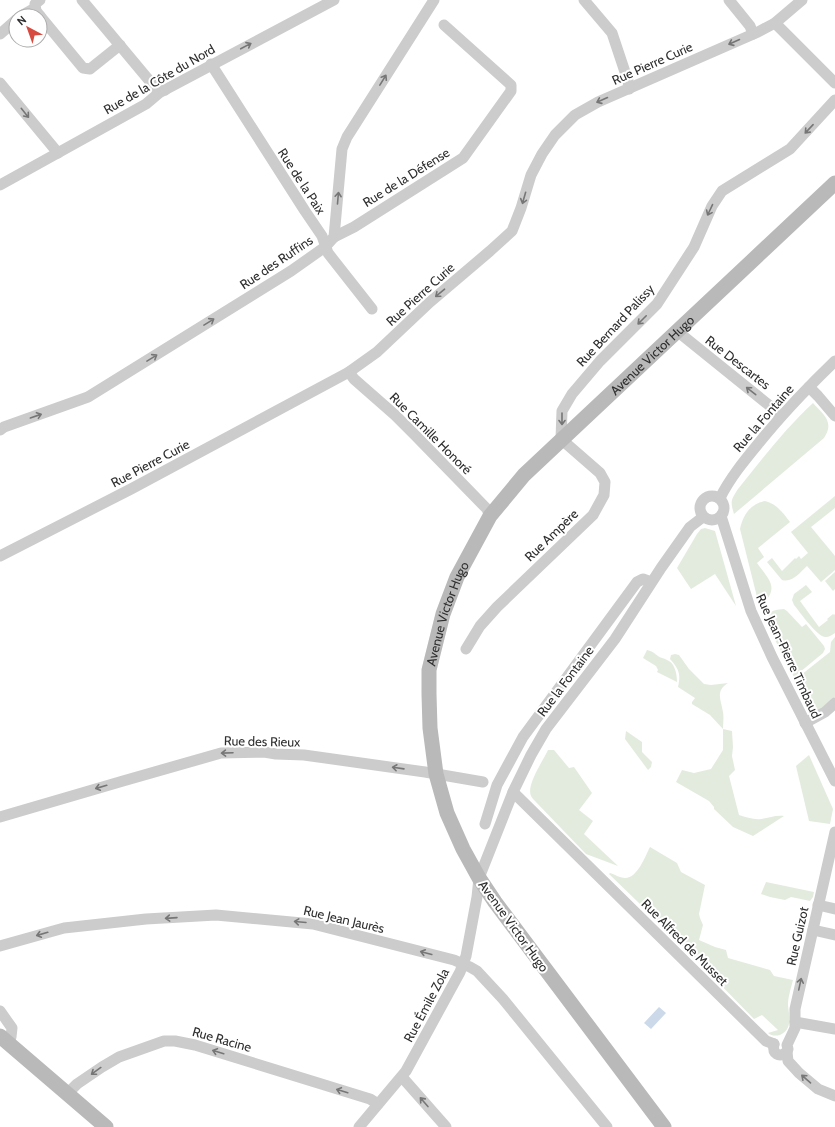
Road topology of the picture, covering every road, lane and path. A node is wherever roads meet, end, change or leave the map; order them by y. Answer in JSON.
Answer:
{"nodes":[{"id":1,"x":82,"y":0,"type":"edge"},
{"id":2,"x":334,"y":0,"type":"edge"},
{"id":3,"x":434,"y":0,"type":"edge"},
{"id":4,"x":584,"y":0,"type":"edge"},
{"id":5,"x":729,"y":0,"type":"edge"},
{"id":6,"x":802,"y":0,"type":"edge"},
{"id":7,"x":48,"y":22,"type":"edge"},
{"id":8,"x":775,"y":23,"type":"junction"},
{"id":9,"x":444,"y":25,"type":"dead end"},
{"id":10,"x":8,"y":27,"type":"edge"},
{"id":11,"x":0,"y":34,"type":"edge"},
{"id":12,"x":753,"y":34,"type":"junction"},
{"id":13,"x":120,"y":45,"type":"junction"},
{"id":14,"x":211,"y":64,"type":"junction"},
{"id":15,"x":0,"y":83,"type":"edge"},
{"id":16,"x":835,"y":83,"type":"edge"},
{"id":17,"x":629,"y":89,"type":"junction"},
{"id":18,"x":165,"y":90,"type":"junction"},
{"id":19,"x":835,"y":100,"type":"edge"},
{"id":20,"x":58,"y":153,"type":"junction"},
{"id":21,"x":835,"y":183,"type":"edge"},
{"id":22,"x":0,"y":185,"type":"edge"},
{"id":23,"x":334,"y":237,"type":"junction"},
{"id":24,"x":325,"y":247,"type":"junction"},
{"id":25,"x":372,"y":309,"type":"dead end"},
{"id":26,"x":677,"y":331,"type":"junction"},
{"id":27,"x":835,"y":361,"type":"edge"},
{"id":28,"x":349,"y":372,"type":"junction"},
{"id":29,"x":809,"y":387,"type":"junction"},
{"id":30,"x":781,"y":416,"type":"junction"},
{"id":31,"x":835,"y":416,"type":"edge"},
{"id":32,"x":0,"y":430,"type":"edge"},
{"id":33,"x":562,"y":440,"type":"junction"},
{"id":34,"x":720,"y":498,"type":"junction"},
{"id":35,"x":490,"y":516,"type":"junction"},
{"id":36,"x":721,"y":516,"type":"junction"},
{"id":37,"x":704,"y":517,"type":"junction"},
{"id":38,"x":0,"y":556,"type":"edge"},
{"id":39,"x":652,"y":582,"type":"junction"},
{"id":40,"x":466,"y":649,"type":"dead end"},
{"id":41,"x":835,"y":704,"type":"edge"},
{"id":42,"x":805,"y":723,"type":"junction"},
{"id":43,"x":436,"y":774,"type":"junction"},
{"id":44,"x":835,"y":781,"type":"edge"},
{"id":45,"x":483,"y":782,"type":"dead end"},
{"id":46,"x":513,"y":792,"type":"junction"},
{"id":47,"x":0,"y":817,"type":"edge"},
{"id":48,"x":484,"y":824,"type":"dead end"},
{"id":49,"x":835,"y":832,"type":"edge"},
{"id":50,"x":479,"y":878,"type":"junction"},
{"id":51,"x":818,"y":905,"type":"junction"},
{"id":52,"x":835,"y":909,"type":"edge"},
{"id":53,"x":813,"y":930,"type":"junction"},
{"id":54,"x":835,"y":935,"type":"edge"},
{"id":55,"x":0,"y":946,"type":"edge"},
{"id":56,"x":464,"y":964,"type":"junction"},
{"id":57,"x":0,"y":1011,"type":"edge"},
{"id":58,"x":796,"y":1022,"type":"junction"},
{"id":59,"x":835,"y":1030,"type":"edge"},
{"id":60,"x":4,"y":1039,"type":"edge"},
{"id":61,"x":787,"y":1048,"type":"junction"},
{"id":62,"x":402,"y":1077,"type":"junction"},
{"id":63,"x":67,"y":1094,"type":"junction"},
{"id":64,"x":835,"y":1096,"type":"edge"},
{"id":65,"x":378,"y":1104,"type":"junction"},
{"id":66,"x":106,"y":1127,"type":"edge"},
{"id":67,"x":359,"y":1127,"type":"edge"},
{"id":68,"x":446,"y":1127,"type":"edge"},
{"id":69,"x":607,"y":1127,"type":"edge"},
{"id":70,"x":664,"y":1127,"type":"edge"}],
"edges":[{"from":1,"to":13,"type":"street"},
{"from":14,"to":2,"type":"street","name":"Rue de la Côte du Nord","one_way":true},
{"from":23,"to":3,"type":"street","one_way":true},
{"from":4,"to":17,"type":"street"},
{"from":5,"to":12,"type":"street"},
{"from":6,"to":8,"type":"street","name":"Rue Pierre Curie"},
{"from":7,"to":13,"type":"street"},
{"from":8,"to":12,"type":"street","name":"Rue Pierre Curie"},
{"from":8,"to":16,"type":"street"},
{"from":9,"to":23,"type":"street","name":"Rue de la Défense"},
{"from":10,"to":11,"type":"street"},
{"from":12,"to":17,"type":"street","name":"Rue Pierre Curie","one_way":true},
{"from":13,"to":18,"type":"street"},
{"from":14,"to":18,"type":"street","name":"Rue de la Côte du Nord"},
{"from":14,"to":24,"type":"street","name":"Rue de la Paix"},
{"from":15,"to":20,"type":"street","one_way":true},
{"from":17,"to":28,"type":"street","name":"Rue Pierre Curie","one_way":true},
{"from":18,"to":20,"type":"street","name":"Rue de la Côte du Nord"},
{"from":19,"to":33,"type":"street","name":"Rue Bernard Palissy","one_way":true},
{"from":20,"to":22,"type":"street","name":"Rue de la Côte du Nord"},
{"from":21,"to":26,"type":"street","name":"Avenue Victor Hugo"},
{"from":23,"to":24,"type":"street","name":"Rue des Ruffins"},
{"from":24,"to":25,"type":"street","name":"Rue de la Paix"},
{"from":32,"to":24,"type":"street","name":"Rue des Ruffins","one_way":true},
{"from":30,"to":26,"type":"street","name":"Rue Descartes","one_way":true},
{"from":26,"to":33,"type":"street","name":"Avenue Victor Hugo"},
{"from":27,"to":29,"type":"street","name":"Rue la Fontaine"},
{"from":28,"to":35,"type":"street","name":"Rue Camille Honoré"},
{"from":28,"to":38,"type":"street","name":"Rue Pierre Curie"},
{"from":29,"to":30,"type":"street","name":"Rue la Fontaine"},
{"from":29,"to":31,"type":"street"},
{"from":30,"to":34,"type":"street","name":"Rue la Fontaine"},
{"from":33,"to":35,"type":"street","name":"Avenue Victor Hugo"},
{"from":33,"to":40,"type":"street","name":"Rue Ampère"},
{"from":34,"to":36,"type":"street"},
{"from":34,"to":37,"type":"street"},
{"from":35,"to":43,"type":"street","name":"Avenue Victor Hugo"},
{"from":36,"to":37,"type":"street"},
{"from":36,"to":42,"type":"street","name":"Rue Jean-Pierre Timbaud"},
{"from":37,"to":39,"type":"street","name":"Rue la Fontaine"},
{"from":39,"to":46,"type":"street","name":"Rue la Fontaine"},
{"from":39,"to":48,"type":"street"},
{"from":41,"to":42,"type":"street"},
{"from":42,"to":44,"type":"street","name":"Rue Jean-Pierre Timbaud"},
{"from":43,"to":45,"type":"street","name":"Rue des Rieux"},
{"from":43,"to":47,"type":"street","name":"Rue des Rieux","one_way":true},
{"from":43,"to":50,"type":"street","name":"Avenue Victor Hugo"},
{"from":46,"to":50,"type":"street","name":"Rue la Fontaine"},
{"from":46,"to":61,"type":"street","name":"Rue Alfred de Musset"},
{"from":49,"to":51,"type":"street","name":"Rue Guizot"},
{"from":50,"to":56,"type":"street","name":"Rue Émile Zola"},
{"from":50,"to":70,"type":"street","name":"Avenue Victor Hugo"},
{"from":51,"to":52,"type":"street"},
{"from":51,"to":53,"type":"street","name":"Rue Guizot"},
{"from":53,"to":54,"type":"street"},
{"from":58,"to":53,"type":"street","name":"Rue Guizot","one_way":true},
{"from":56,"to":55,"type":"street","name":"Rue Jean Jaurès","one_way":true},
{"from":56,"to":62,"type":"street","name":"Rue Émile Zola"},
{"from":56,"to":69,"type":"street","name":"Rue Jean Jaurès"},
{"from":57,"to":60,"type":"street"},
{"from":58,"to":59,"type":"street"},
{"from":58,"to":61,"type":"street","name":"Rue Guizot"},
{"from":60,"to":63,"type":"street"},
{"from":64,"to":61,"type":"street","one_way":true},
{"from":62,"to":65,"type":"street","name":"Rue Émile Zola"},
{"from":68,"to":62,"type":"street","one_way":true},
{"from":65,"to":63,"type":"street","name":"Rue Racine","one_way":true},
{"from":63,"to":66,"type":"street"},
{"from":65,"to":67,"type":"street","name":"Rue Émile Zola"}]}
